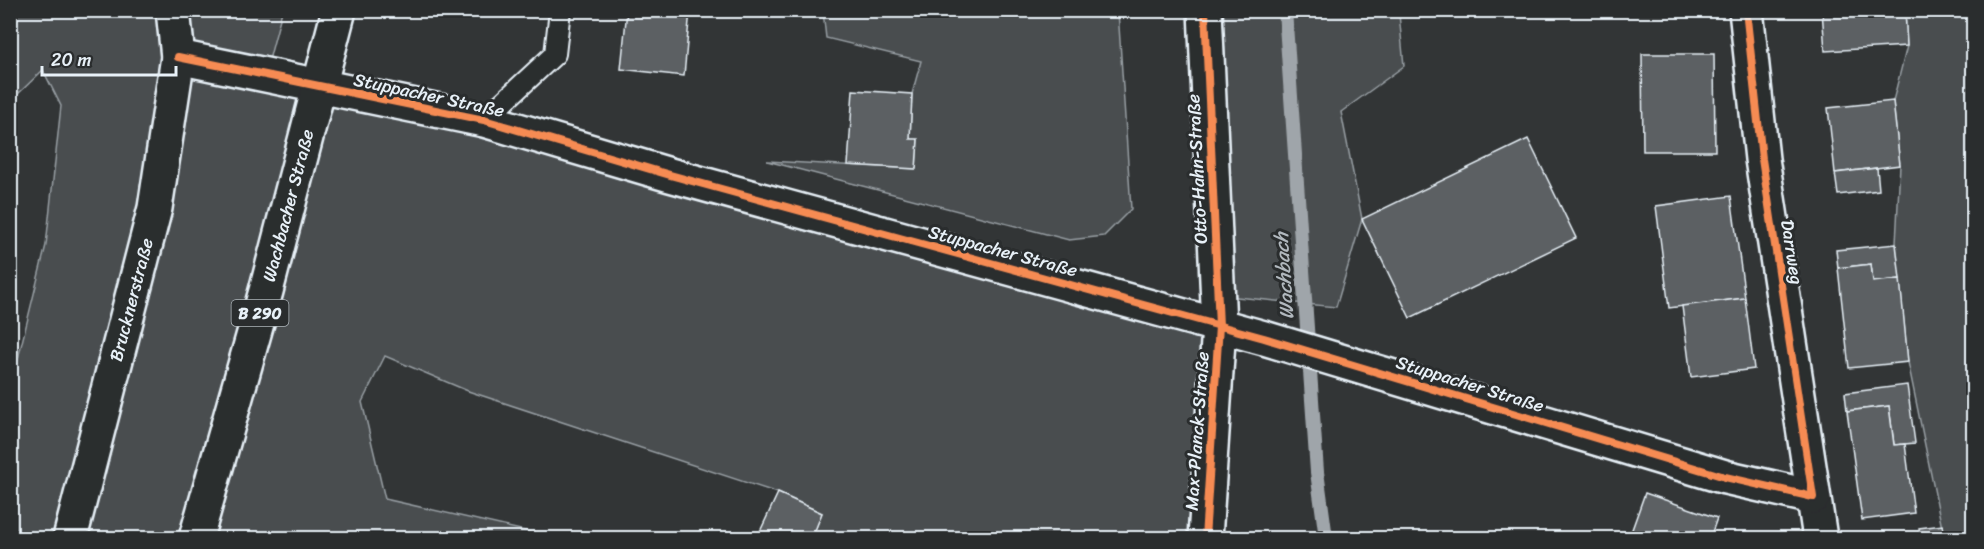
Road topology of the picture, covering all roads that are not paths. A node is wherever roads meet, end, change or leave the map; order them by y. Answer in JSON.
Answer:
{"nodes":[{"id":1,"x":173,"y":10,"type":"edge"},
{"id":2,"x":339,"y":10,"type":"edge"},
{"id":3,"x":560,"y":10,"type":"edge"},
{"id":4,"x":1205,"y":10,"type":"edge"},
{"id":5,"x":1746,"y":10,"type":"edge"},
{"id":6,"x":178,"y":57,"type":"junction"},
{"id":7,"x":319,"y":87,"type":"junction"},
{"id":8,"x":484,"y":120,"type":"junction"},
{"id":9,"x":1219,"y":326,"type":"junction"},
{"id":10,"x":1814,"y":497,"type":"junction"},
{"id":11,"x":70,"y":538,"type":"edge"},
{"id":12,"x":196,"y":538,"type":"edge"},
{"id":13,"x":1205,"y":538,"type":"edge"},
{"id":14,"x":1820,"y":538,"type":"edge"}],
"edges":[{"from":1,"to":6,"type":"street","name":"Brucknerstraße"},
{"from":2,"to":7,"type":"street","name":"Wachbacher Straße","number":"B 290"},
{"from":3,"to":8,"type":"lane"},
{"from":4,"to":9,"type":"street","name":"Otto-Hahn-Straße"},
{"from":5,"to":10,"type":"street","name":"Darrweg"},
{"from":6,"to":7,"type":"street","name":"Stuppacher Straße"},
{"from":6,"to":11,"type":"street","name":"Brucknerstraße"},
{"from":7,"to":8,"type":"street","name":"Stuppacher Straße"},
{"from":7,"to":12,"type":"street","name":"Wachbacher Straße","number":"B 290"},
{"from":8,"to":9,"type":"street","name":"Stuppacher Straße"},
{"from":9,"to":10,"type":"street","name":"Stuppacher Straße"},
{"from":9,"to":13,"type":"street","name":"Max-Planck-Straße"},
{"from":10,"to":14,"type":"street"}]}
